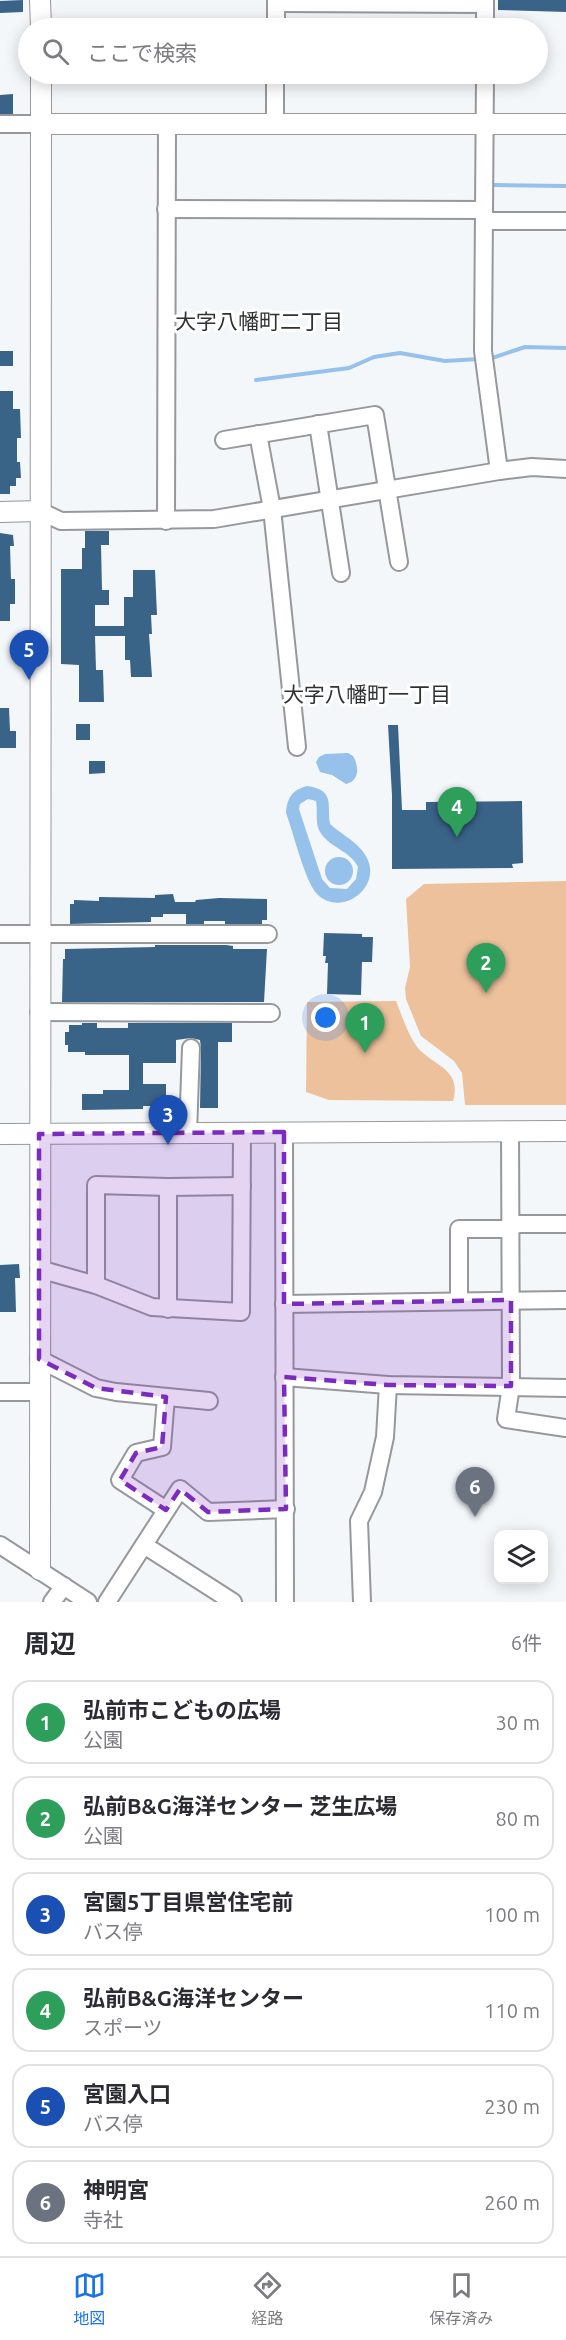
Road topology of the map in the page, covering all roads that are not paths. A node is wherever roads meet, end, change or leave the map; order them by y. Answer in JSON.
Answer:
{"nodes":[{"id":1,"x":40,"y":0,"type":"edge"},
{"id":2,"x":276,"y":2,"type":"edge"},
{"id":3,"x":485,"y":2,"type":"edge"},
{"id":4,"x":41,"y":18,"type":"edge"},
{"id":5,"x":276,"y":18,"type":"edge"},
{"id":6,"x":485,"y":18,"type":"edge"},
{"id":7,"x":41,"y":84,"type":"edge"},
{"id":8,"x":275,"y":84,"type":"edge"},
{"id":9,"x":485,"y":84,"type":"edge"},
{"id":10,"x":0,"y":124,"type":"edge"},
{"id":11,"x":41,"y":124,"type":"junction"},
{"id":12,"x":167,"y":124,"type":"junction"},
{"id":13,"x":274,"y":124,"type":"junction"},
{"id":14,"x":485,"y":124,"type":"junction"},
{"id":15,"x":566,"y":124,"type":"edge"},
{"id":16,"x":166,"y":210,"type":"junction"},
{"id":17,"x":484,"y":215,"type":"junction"},
{"id":18,"x":566,"y":221,"type":"edge"},
{"id":19,"x":318,"y":424,"type":"junction"},
{"id":20,"x":258,"y":434,"type":"junction"},
{"id":21,"x":224,"y":440,"type":"dead end"},
{"id":22,"x":566,"y":468,"type":"edge"},
{"id":23,"x":499,"y":471,"type":"junction"},
{"id":24,"x":388,"y":490,"type":"junction"},
{"id":25,"x":330,"y":500,"type":"junction"},
{"id":26,"x":272,"y":509,"type":"junction"},
{"id":27,"x":0,"y":512,"type":"edge"},
{"id":28,"x":40,"y":512,"type":"junction"},
{"id":29,"x":166,"y":521,"type":"junction"},
{"id":30,"x":399,"y":562,"type":"dead end"},
{"id":31,"x":341,"y":573,"type":"dead end"},
{"id":32,"x":297,"y":747,"type":"dead end"},
{"id":33,"x":0,"y":934,"type":"edge"},
{"id":34,"x":39,"y":934,"type":"junction"},
{"id":35,"x":268,"y":934,"type":"dead end"},
{"id":36,"x":39,"y":1012,"type":"junction"},
{"id":37,"x":271,"y":1013,"type":"dead end"},
{"id":38,"x":191,"y":1048,"type":"dead end"},
{"id":39,"x":510,"y":1131,"type":"junction"},
{"id":40,"x":566,"y":1131,"type":"edge"},
{"id":41,"x":284,"y":1132,"type":"junction"},
{"id":42,"x":188,"y":1133,"type":"junction"},
{"id":43,"x":242,"y":1133,"type":"junction"},
{"id":44,"x":0,"y":1134,"type":"edge"},
{"id":45,"x":39,"y":1134,"type":"junction"},
{"id":46,"x":242,"y":1185,"type":"junction"},
{"id":47,"x":168,"y":1187,"type":"junction"},
{"id":48,"x":566,"y":1224,"type":"edge"},
{"id":49,"x":510,"y":1228,"type":"junction"},
{"id":50,"x":39,"y":1269,"type":"junction"},
{"id":51,"x":96,"y":1285,"type":"junction"},
{"id":52,"x":511,"y":1300,"type":"junction"},
{"id":53,"x":566,"y":1300,"type":"edge"},
{"id":54,"x":459,"y":1301,"type":"junction"},
{"id":55,"x":284,"y":1304,"type":"junction"},
{"id":56,"x":168,"y":1309,"type":"junction"},
{"id":57,"x":39,"y":1359,"type":"junction"},
{"id":58,"x":284,"y":1377,"type":"junction"},
{"id":59,"x":388,"y":1385,"type":"junction"},
{"id":60,"x":511,"y":1386,"type":"junction"},
{"id":61,"x":566,"y":1388,"type":"edge"},
{"id":62,"x":0,"y":1392,"type":"edge"},
{"id":63,"x":39,"y":1392,"type":"junction"},
{"id":64,"x":166,"y":1397,"type":"junction"},
{"id":65,"x":209,"y":1401,"type":"dead end"},
{"id":66,"x":566,"y":1428,"type":"edge"},
{"id":67,"x":286,"y":1509,"type":"junction"},
{"id":68,"x":166,"y":1510,"type":"junction"},
{"id":69,"x":0,"y":1545,"type":"edge"},
{"id":70,"x":144,"y":1545,"type":"junction"},
{"id":71,"x":40,"y":1570,"type":"junction"},
{"id":72,"x":64,"y":1586,"type":"junction"},
{"id":73,"x":52,"y":1602,"type":"edge"},
{"id":74,"x":88,"y":1602,"type":"edge"},
{"id":75,"x":107,"y":1602,"type":"edge"},
{"id":76,"x":233,"y":1602,"type":"edge"},
{"id":77,"x":285,"y":1602,"type":"edge"},
{"id":78,"x":362,"y":1602,"type":"edge"}],
"edges":[{"from":1,"to":4,"type":"street"},
{"from":2,"to":3,"type":"street"},
{"from":2,"to":5,"type":"street"},
{"from":3,"to":6,"type":"street"},
{"from":7,"to":11,"type":"street"},
{"from":8,"to":13,"type":"street"},
{"from":9,"to":14,"type":"street"},
{"from":10,"to":11,"type":"street"},
{"from":11,"to":12,"type":"street"},
{"from":11,"to":28,"type":"street"},
{"from":12,"to":13,"type":"street"},
{"from":12,"to":16,"type":"street"},
{"from":13,"to":14,"type":"street"},
{"from":14,"to":15,"type":"street"},
{"from":14,"to":17,"type":"street"},
{"from":16,"to":17,"type":"street"},
{"from":16,"to":29,"type":"street"},
{"from":17,"to":18,"type":"street"},
{"from":17,"to":23,"type":"street"},
{"from":19,"to":20,"type":"street"},
{"from":19,"to":24,"type":"street"},
{"from":19,"to":25,"type":"street"},
{"from":20,"to":21,"type":"street"},
{"from":20,"to":26,"type":"street"},
{"from":22,"to":23,"type":"street"},
{"from":23,"to":24,"type":"street"},
{"from":24,"to":25,"type":"street"},
{"from":24,"to":30,"type":"street"},
{"from":25,"to":26,"type":"street"},
{"from":25,"to":31,"type":"street"},
{"from":26,"to":29,"type":"street"},
{"from":26,"to":32,"type":"street"},
{"from":27,"to":28,"type":"street"},
{"from":28,"to":29,"type":"street"},
{"from":28,"to":34,"type":"street"},
{"from":33,"to":34,"type":"street"},
{"from":34,"to":35,"type":"street"},
{"from":34,"to":36,"type":"street"},
{"from":36,"to":37,"type":"street"},
{"from":36,"to":45,"type":"street"},
{"from":38,"to":42,"type":"street"},
{"from":39,"to":40,"type":"street"},
{"from":39,"to":41,"type":"street"},
{"from":39,"to":49,"type":"street"},
{"from":41,"to":43,"type":"street"},
{"from":41,"to":55,"type":"street"},
{"from":42,"to":43,"type":"street"},
{"from":42,"to":45,"type":"street"},
{"from":43,"to":46,"type":"street"},
{"from":44,"to":45,"type":"street"},
{"from":45,"to":50,"type":"street"},
{"from":46,"to":47,"type":"street"},
{"from":46,"to":56,"type":"street"},
{"from":47,"to":51,"type":"street"},
{"from":47,"to":56,"type":"street"},
{"from":48,"to":49,"type":"street"},
{"from":49,"to":52,"type":"street"},
{"from":49,"to":54,"type":"street"},
{"from":50,"to":51,"type":"street"},
{"from":50,"to":57,"type":"street"},
{"from":51,"to":56,"type":"street"},
{"from":52,"to":53,"type":"street"},
{"from":52,"to":54,"type":"street"},
{"from":52,"to":60,"type":"street"},
{"from":54,"to":55,"type":"street"},
{"from":55,"to":58,"type":"street"},
{"from":57,"to":63,"type":"street"},
{"from":57,"to":64,"type":"street"},
{"from":58,"to":59,"type":"street"},
{"from":58,"to":67,"type":"street"},
{"from":59,"to":60,"type":"street"},
{"from":59,"to":78,"type":"street"},
{"from":60,"to":61,"type":"street"},
{"from":60,"to":66,"type":"street"},
{"from":62,"to":63,"type":"street"},
{"from":63,"to":71,"type":"street"},
{"from":64,"to":65,"type":"street"},
{"from":64,"to":68,"type":"street"},
{"from":67,"to":68,"type":"street"},
{"from":67,"to":77,"type":"street"},
{"from":68,"to":70,"type":"street"},
{"from":69,"to":71,"type":"street"},
{"from":70,"to":75,"type":"street"},
{"from":70,"to":76,"type":"street"},
{"from":71,"to":72,"type":"street"},
{"from":72,"to":73,"type":"street"},
{"from":72,"to":74,"type":"street"}]}
